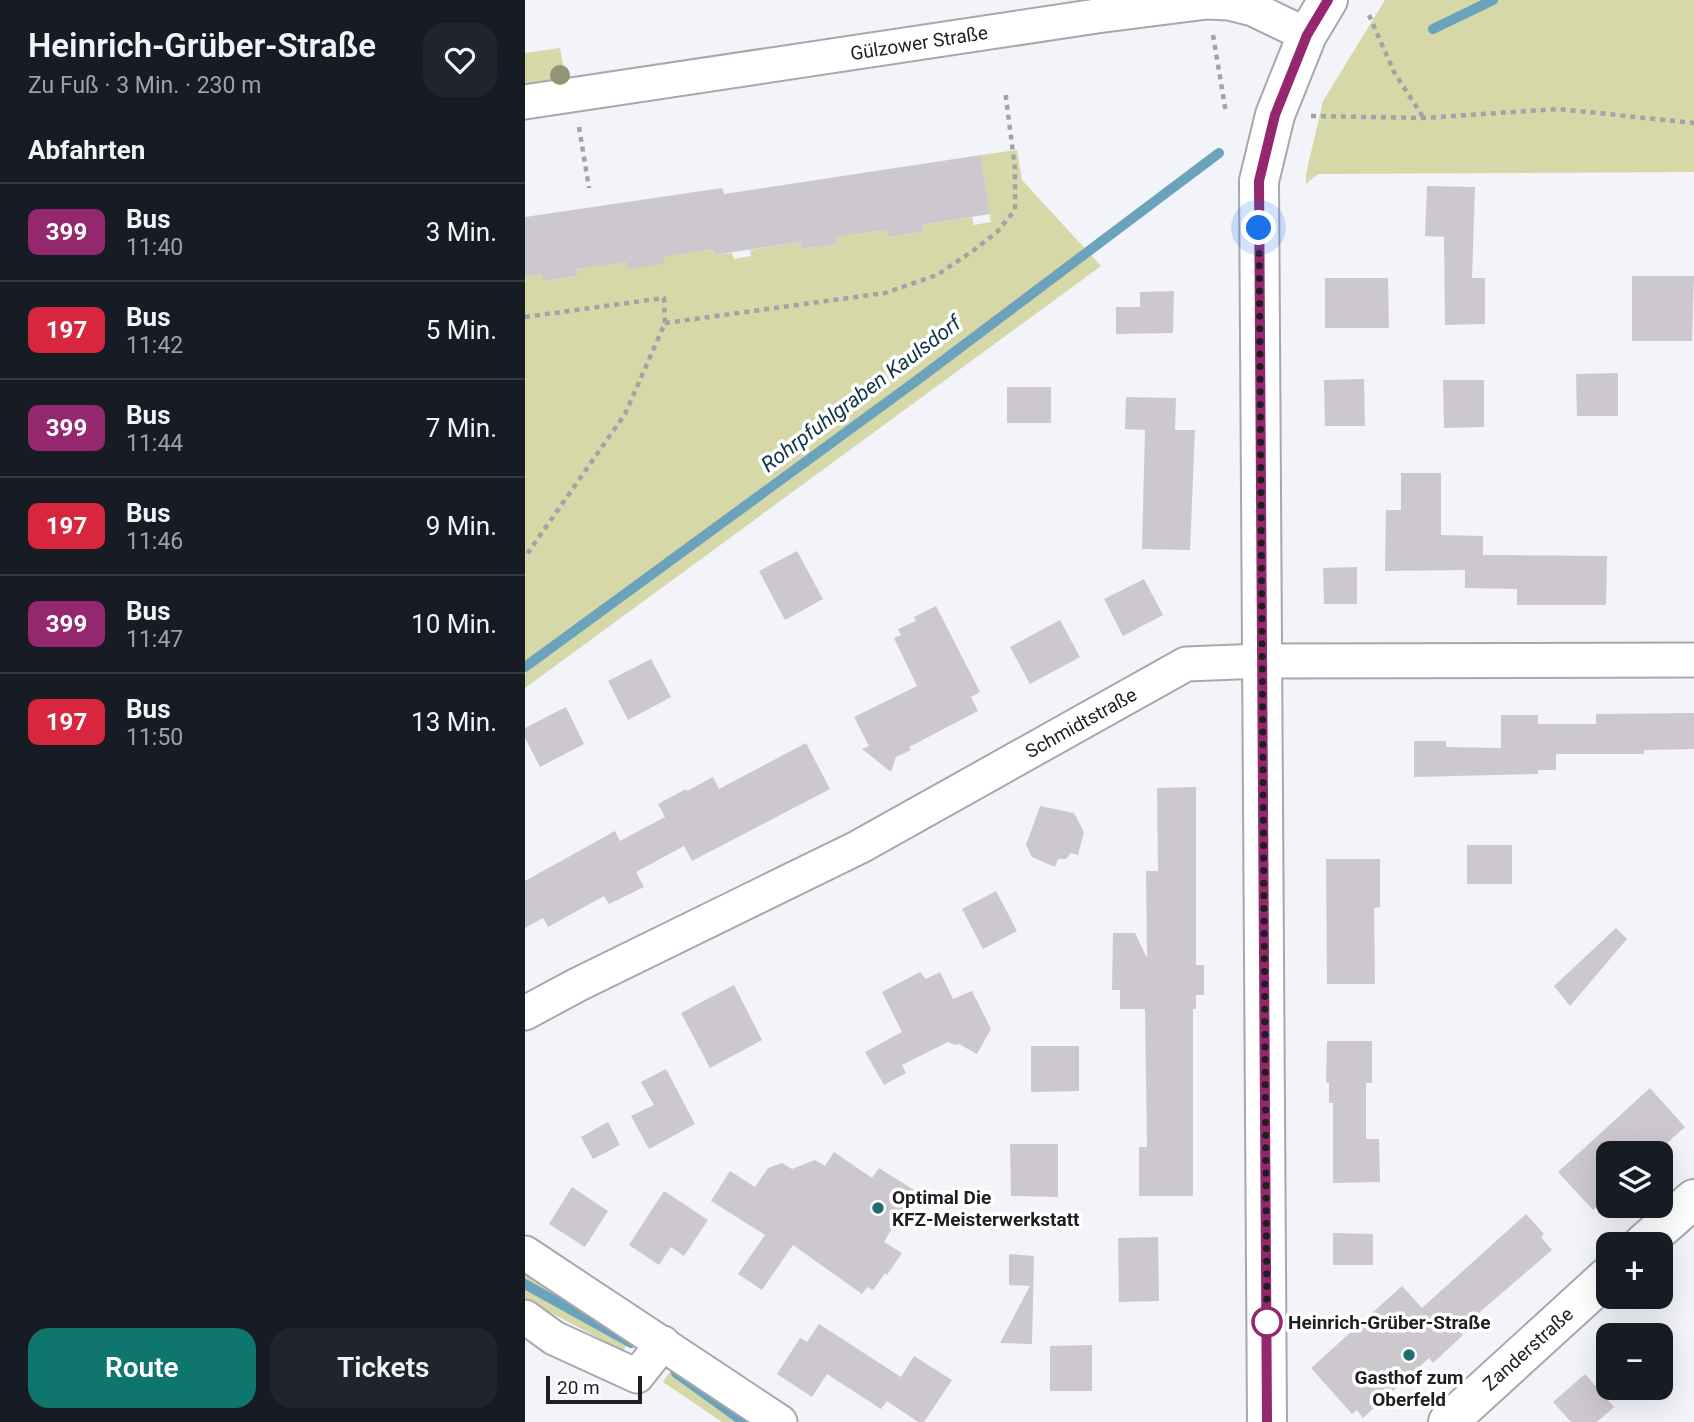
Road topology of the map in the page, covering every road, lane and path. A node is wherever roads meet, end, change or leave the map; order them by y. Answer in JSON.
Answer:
{"nodes":[{"id":1,"x":1328,"y":0,"type":"edge"},
{"id":2,"x":1207,"y":2,"type":"junction"},
{"id":3,"x":1369,"y":15,"type":"dead end"},
{"id":4,"x":1307,"y":35,"type":"junction"},
{"id":5,"x":1005,"y":90,"type":"dead end"},
{"id":6,"x":525,"y":102,"type":"edge"},
{"id":7,"x":1226,"y":113,"type":"dead end"},
{"id":8,"x":1308,"y":116,"type":"dead end"},
{"id":9,"x":1423,"y":118,"type":"junction"},
{"id":10,"x":578,"y":119,"type":"dead end"},
{"id":11,"x":1694,"y":123,"type":"edge"},
{"id":12,"x":589,"y":188,"type":"dead end"},
{"id":13,"x":525,"y":317,"type":"edge"},
{"id":14,"x":665,"y":323,"type":"junction"},
{"id":15,"x":525,"y":557,"type":"edge"},
{"id":16,"x":1694,"y":660,"type":"edge"},
{"id":17,"x":1262,"y":661,"type":"junction"},
{"id":18,"x":525,"y":1013,"type":"edge"},
{"id":19,"x":1694,"y":1199,"type":"edge"},
{"id":20,"x":1657,"y":1232,"type":"edge"},
{"id":21,"x":525,"y":1253,"type":"edge"},
{"id":22,"x":1596,"y":1287,"type":"edge"},
{"id":23,"x":525,"y":1317,"type":"edge"},
{"id":24,"x":663,"y":1343,"type":"junction"},
{"id":25,"x":780,"y":1422,"type":"edge"},
{"id":26,"x":1267,"y":1422,"type":"edge"},
{"id":27,"x":1448,"y":1422,"type":"edge"}],
"edges":[{"from":1,"to":4,"type":"street"},
{"from":2,"to":4,"type":"street","name":"Gülzower Straße"},
{"from":2,"to":6,"type":"street","name":"Gülzower Straße"},
{"from":2,"to":7,"type":"path"},
{"from":3,"to":9,"type":"path"},
{"from":4,"to":17,"type":"street"},
{"from":5,"to":14,"type":"path"},
{"from":8,"to":9,"type":"path"},
{"from":9,"to":11,"type":"path"},
{"from":10,"to":12,"type":"path"},
{"from":13,"to":14,"type":"path"},
{"from":14,"to":15,"type":"path"},
{"from":16,"to":17,"type":"street","name":"Schmidtstraße"},
{"from":17,"to":18,"type":"street","name":"Schmidtstraße"},
{"from":17,"to":26,"type":"street"},
{"from":19,"to":20,"type":"street"},
{"from":21,"to":24,"type":"street"},
{"from":22,"to":27,"type":"street","name":"Zanderstraße"},
{"from":23,"to":24,"type":"street"},
{"from":24,"to":25,"type":"street"}]}
